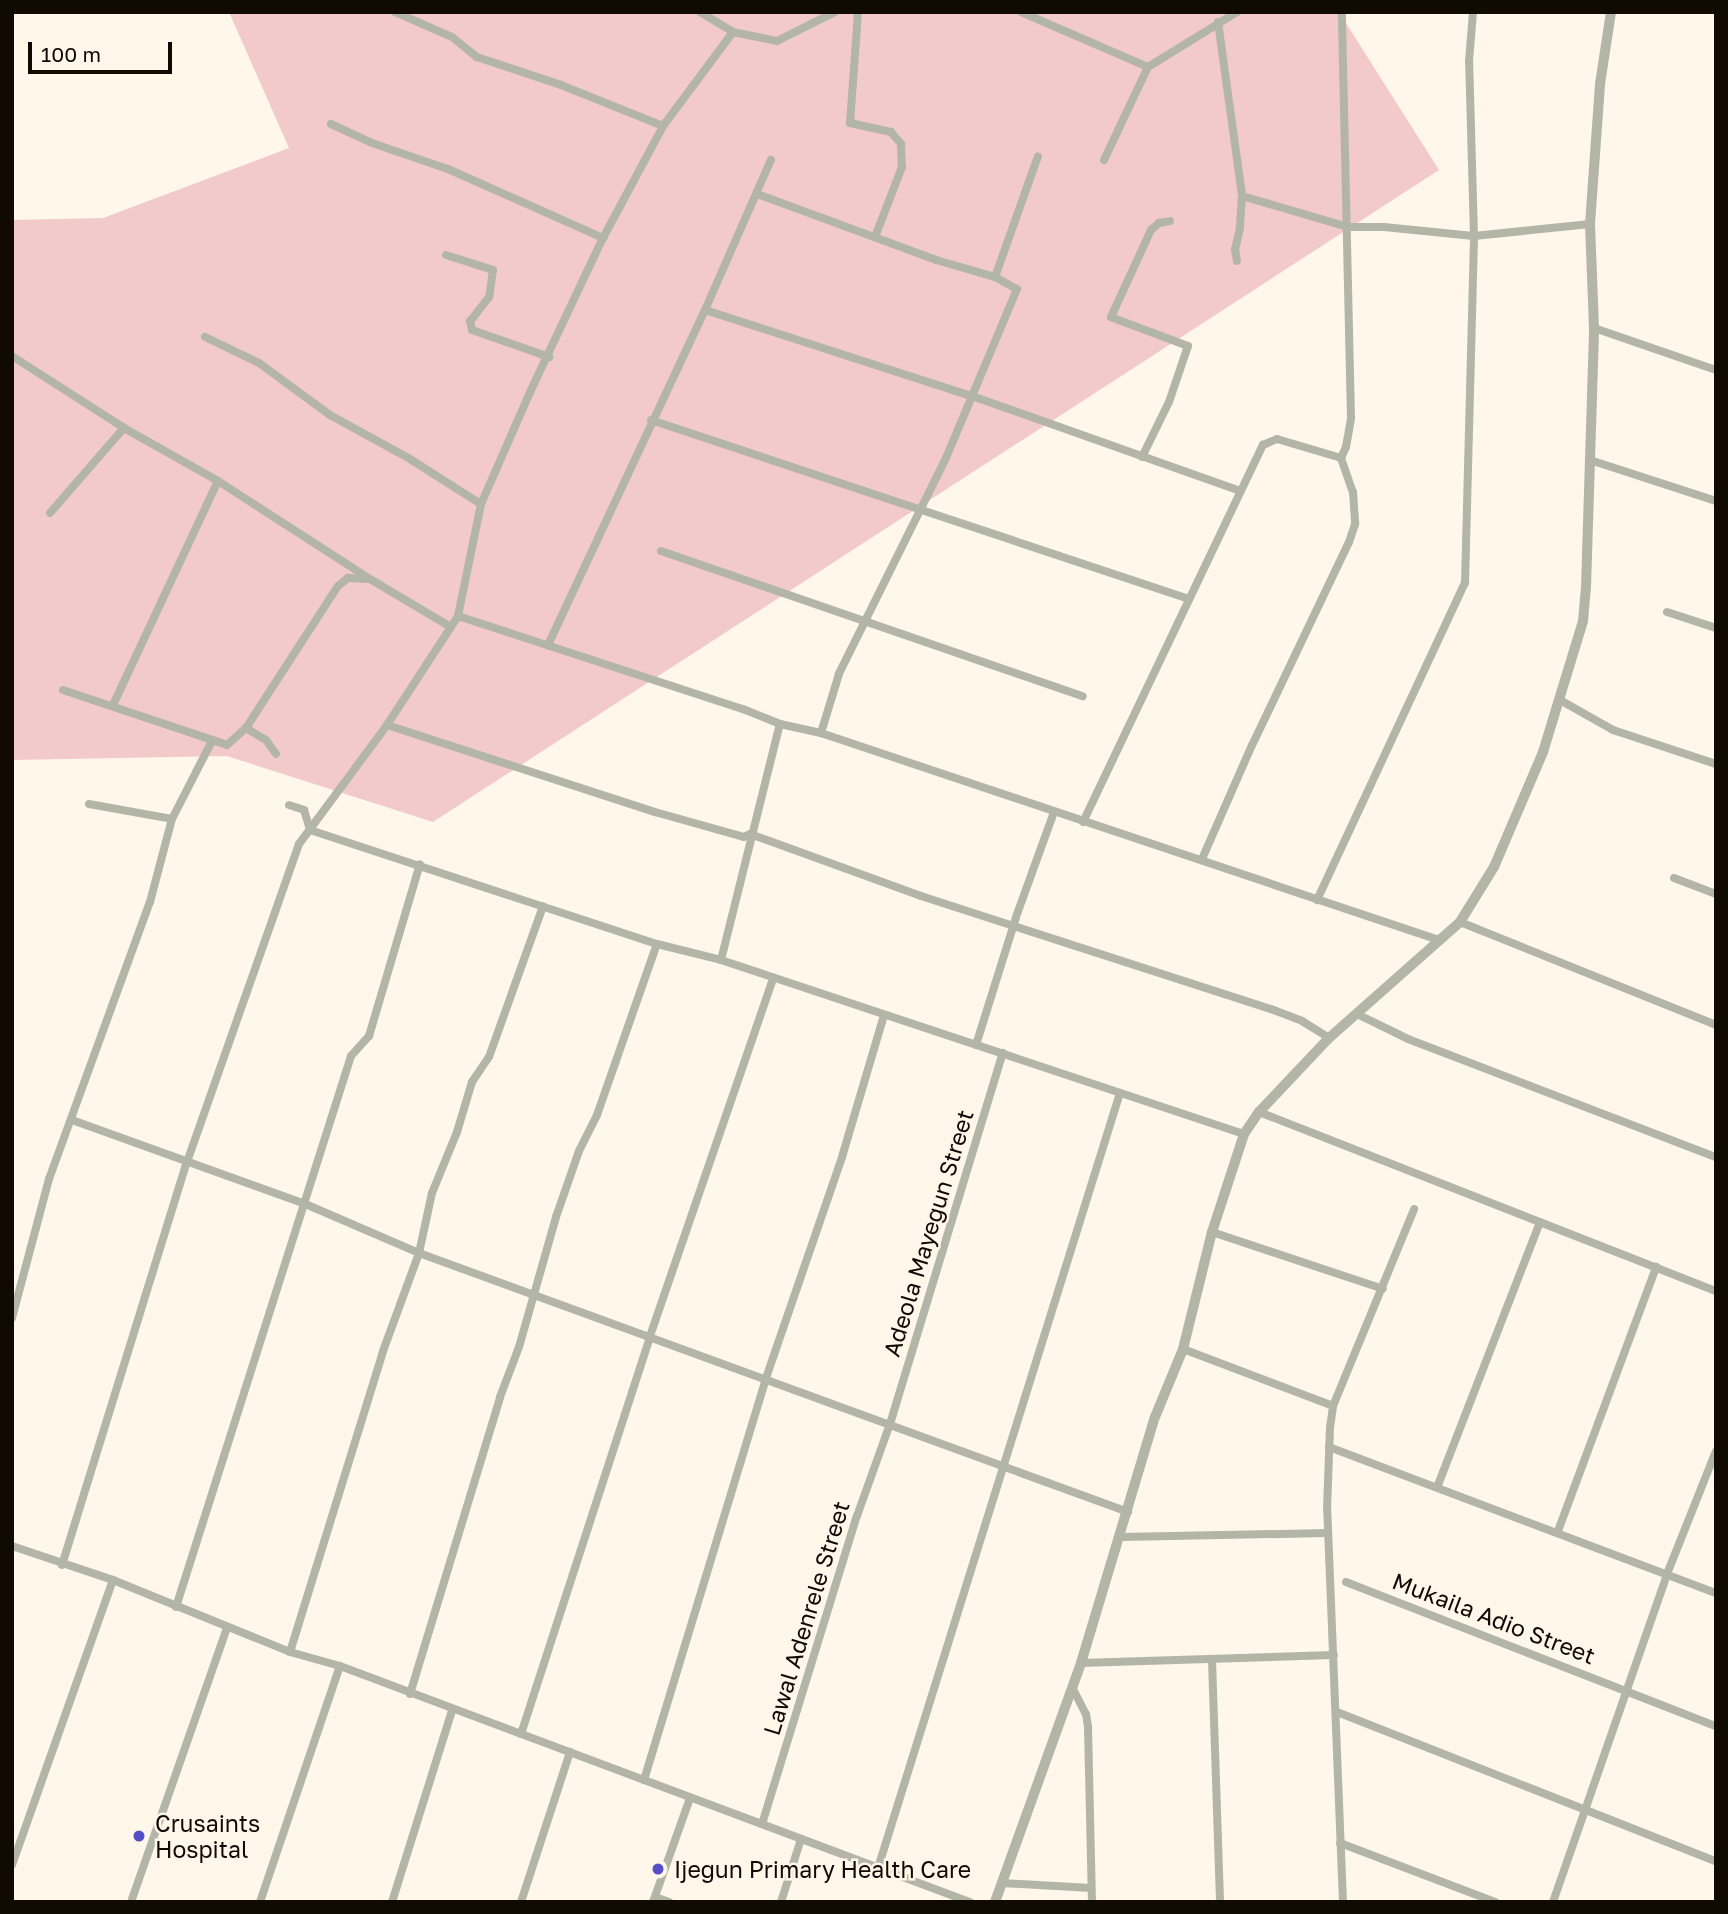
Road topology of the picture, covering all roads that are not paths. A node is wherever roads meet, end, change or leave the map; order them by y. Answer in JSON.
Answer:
{"nodes":[{"id":1,"x":395,"y":12,"type":"edge"},
{"id":2,"x":700,"y":12,"type":"edge"},
{"id":3,"x":835,"y":12,"type":"edge"},
{"id":4,"x":858,"y":12,"type":"edge"},
{"id":5,"x":1021,"y":12,"type":"edge"},
{"id":6,"x":1237,"y":12,"type":"edge"},
{"id":7,"x":1342,"y":12,"type":"edge"},
{"id":8,"x":1473,"y":12,"type":"edge"},
{"id":9,"x":1611,"y":12,"type":"edge"},
{"id":10,"x":1218,"y":22,"type":"junction"},
{"id":11,"x":733,"y":32,"type":"junction"},
{"id":12,"x":1148,"y":66,"type":"junction"},
{"id":13,"x":331,"y":124,"type":"dead end"},
{"id":14,"x":663,"y":126,"type":"junction"},
{"id":15,"x":1038,"y":156,"type":"dead end"},
{"id":16,"x":771,"y":160,"type":"dead end"},
{"id":17,"x":1104,"y":160,"type":"dead end"},
{"id":18,"x":757,"y":194,"type":"junction"},
{"id":19,"x":1242,"y":197,"type":"junction"},
{"id":20,"x":1170,"y":221,"type":"dead end"},
{"id":21,"x":1590,"y":224,"type":"junction"},
{"id":22,"x":1348,"y":227,"type":"junction"},
{"id":23,"x":1474,"y":236,"type":"junction"},
{"id":24,"x":875,"y":237,"type":"junction"},
{"id":25,"x":603,"y":238,"type":"junction"},
{"id":26,"x":446,"y":255,"type":"dead end"},
{"id":27,"x":1237,"y":261,"type":"dead end"},
{"id":28,"x":995,"y":277,"type":"junction"},
{"id":29,"x":705,"y":310,"type":"junction"},
{"id":30,"x":1594,"y":328,"type":"junction"},
{"id":31,"x":205,"y":337,"type":"dead end"},
{"id":32,"x":12,"y":356,"type":"edge"},
{"id":33,"x":549,"y":357,"type":"junction"},
{"id":34,"x":1716,"y":370,"type":"edge"},
{"id":35,"x":972,"y":396,"type":"junction"},
{"id":36,"x":651,"y":421,"type":"junction"},
{"id":37,"x":124,"y":428,"type":"junction"},
{"id":38,"x":1142,"y":457,"type":"junction"},
{"id":39,"x":1341,"y":458,"type":"junction"},
{"id":40,"x":1590,"y":460,"type":"junction"},
{"id":41,"x":218,"y":481,"type":"junction"},
{"id":42,"x":1240,"y":491,"type":"junction"},
{"id":43,"x":1716,"y":501,"type":"edge"},
{"id":44,"x":481,"y":504,"type":"junction"},
{"id":45,"x":920,"y":511,"type":"junction"},
{"id":46,"x":50,"y":513,"type":"dead end"},
{"id":47,"x":661,"y":551,"type":"dead end"},
{"id":48,"x":370,"y":579,"type":"junction"},
{"id":49,"x":1189,"y":599,"type":"junction"},
{"id":50,"x":1667,"y":612,"type":"dead end"},
{"id":51,"x":458,"y":616,"type":"junction"},
{"id":52,"x":864,"y":622,"type":"junction"},
{"id":53,"x":449,"y":626,"type":"junction"},
{"id":54,"x":1716,"y":628,"type":"edge"},
{"id":55,"x":548,"y":645,"type":"junction"},
{"id":56,"x":63,"y":690,"type":"dead end"},
{"id":57,"x":1083,"y":696,"type":"dead end"},
{"id":58,"x":1560,"y":700,"type":"junction"},
{"id":59,"x":113,"y":705,"type":"junction"},
{"id":60,"x":780,"y":724,"type":"junction"},
{"id":61,"x":387,"y":725,"type":"junction"},
{"id":62,"x":246,"y":728,"type":"junction"},
{"id":63,"x":821,"y":733,"type":"junction"},
{"id":64,"x":212,"y":741,"type":"junction"},
{"id":65,"x":276,"y":754,"type":"dead end"},
{"id":66,"x":1716,"y":764,"type":"edge"},
{"id":67,"x":89,"y":804,"type":"dead end"},
{"id":68,"x":289,"y":805,"type":"dead end"},
{"id":69,"x":1054,"y":812,"type":"junction"},
{"id":70,"x":172,"y":819,"type":"junction"},
{"id":71,"x":1083,"y":822,"type":"junction"},
{"id":72,"x":310,"y":830,"type":"junction"},
{"id":73,"x":750,"y":834,"type":"junction"},
{"id":74,"x":1202,"y":859,"type":"junction"},
{"id":75,"x":420,"y":864,"type":"junction"},
{"id":76,"x":1674,"y":878,"type":"dead end"},
{"id":77,"x":1716,"y":894,"type":"edge"},
{"id":78,"x":1317,"y":900,"type":"junction"},
{"id":79,"x":543,"y":906,"type":"junction"},
{"id":80,"x":1460,"y":922,"type":"junction"},
{"id":81,"x":1013,"y":925,"type":"junction"},
{"id":82,"x":1438,"y":940,"type":"junction"},
{"id":83,"x":657,"y":944,"type":"junction"},
{"id":84,"x":721,"y":960,"type":"junction"},
{"id":85,"x":773,"y":978,"type":"junction"},
{"id":86,"x":884,"y":1015,"type":"junction"},
{"id":87,"x":1359,"y":1015,"type":"junction"},
{"id":88,"x":1716,"y":1026,"type":"edge"},
{"id":89,"x":1329,"y":1038,"type":"junction"},
{"id":90,"x":976,"y":1045,"type":"junction"},
{"id":91,"x":1003,"y":1053,"type":"junction"},
{"id":92,"x":1120,"y":1093,"type":"junction"},
{"id":93,"x":1259,"y":1112,"type":"junction"},
{"id":94,"x":72,"y":1120,"type":"junction"},
{"id":95,"x":1244,"y":1134,"type":"junction"},
{"id":96,"x":1716,"y":1157,"type":"edge"},
{"id":97,"x":187,"y":1162,"type":"junction"},
{"id":98,"x":303,"y":1203,"type":"junction"},
{"id":99,"x":1414,"y":1209,"type":"dead end"},
{"id":100,"x":1540,"y":1222,"type":"junction"},
{"id":101,"x":1212,"y":1232,"type":"junction"},
{"id":102,"x":419,"y":1253,"type":"junction"},
{"id":103,"x":1656,"y":1268,"type":"junction"},
{"id":104,"x":1383,"y":1289,"type":"junction"},
{"id":105,"x":1716,"y":1291,"type":"edge"},
{"id":106,"x":532,"y":1293,"type":"junction"},
{"id":107,"x":12,"y":1318,"type":"edge"},
{"id":108,"x":650,"y":1336,"type":"junction"},
{"id":109,"x":1183,"y":1349,"type":"junction"},
{"id":110,"x":766,"y":1378,"type":"junction"},
{"id":111,"x":1334,"y":1406,"type":"junction"},
{"id":112,"x":890,"y":1424,"type":"junction"},
{"id":113,"x":1329,"y":1447,"type":"junction"},
{"id":114,"x":1716,"y":1451,"type":"edge"},
{"id":115,"x":1713,"y":1466,"type":"edge"},
{"id":116,"x":1004,"y":1467,"type":"junction"},
{"id":117,"x":1438,"y":1485,"type":"junction"},
{"id":118,"x":1128,"y":1512,"type":"junction"},
{"id":119,"x":1558,"y":1531,"type":"junction"},
{"id":120,"x":1328,"y":1533,"type":"junction"},
{"id":121,"x":1121,"y":1537,"type":"junction"},
{"id":122,"x":12,"y":1546,"type":"edge"},
{"id":123,"x":62,"y":1565,"type":"junction"},
{"id":124,"x":1667,"y":1574,"type":"junction"},
{"id":125,"x":113,"y":1580,"type":"junction"},
{"id":126,"x":1346,"y":1582,"type":"dead end"},
{"id":127,"x":1716,"y":1592,"type":"edge"},
{"id":128,"x":176,"y":1607,"type":"junction"},
{"id":129,"x":227,"y":1628,"type":"junction"},
{"id":130,"x":290,"y":1652,"type":"junction"},
{"id":131,"x":1334,"y":1655,"type":"junction"},
{"id":132,"x":1212,"y":1660,"type":"junction"},
{"id":133,"x":1082,"y":1663,"type":"junction"},
{"id":134,"x":340,"y":1667,"type":"junction"},
{"id":135,"x":1072,"y":1687,"type":"junction"},
{"id":136,"x":1628,"y":1689,"type":"junction"},
{"id":137,"x":410,"y":1694,"type":"junction"},
{"id":138,"x":452,"y":1710,"type":"junction"},
{"id":139,"x":1337,"y":1712,"type":"junction"},
{"id":140,"x":1716,"y":1726,"type":"edge"},
{"id":141,"x":521,"y":1734,"type":"junction"},
{"id":142,"x":570,"y":1752,"type":"junction"},
{"id":143,"x":644,"y":1780,"type":"junction"},
{"id":144,"x":690,"y":1798,"type":"junction"},
{"id":145,"x":1587,"y":1810,"type":"junction"},
{"id":146,"x":762,"y":1824,"type":"junction"},
{"id":147,"x":801,"y":1839,"type":"junction"},
{"id":148,"x":1340,"y":1843,"type":"junction"},
{"id":149,"x":1716,"y":1861,"type":"edge"},
{"id":150,"x":12,"y":1865,"type":"edge"},
{"id":151,"x":878,"y":1868,"type":"junction"},
{"id":152,"x":1002,"y":1883,"type":"junction"},
{"id":153,"x":1091,"y":1888,"type":"junction"},
{"id":154,"x":654,"y":1899,"type":"edge"},
{"id":155,"x":131,"y":1902,"type":"edge"},
{"id":156,"x":260,"y":1902,"type":"edge"},
{"id":157,"x":392,"y":1902,"type":"edge"},
{"id":158,"x":521,"y":1902,"type":"edge"},
{"id":159,"x":669,"y":1902,"type":"edge"},
{"id":160,"x":781,"y":1902,"type":"edge"},
{"id":161,"x":970,"y":1902,"type":"edge"},
{"id":162,"x":995,"y":1902,"type":"edge"},
{"id":163,"x":1092,"y":1902,"type":"edge"},
{"id":164,"x":1220,"y":1902,"type":"edge"},
{"id":165,"x":1343,"y":1902,"type":"edge"},
{"id":166,"x":1494,"y":1902,"type":"edge"},
{"id":167,"x":1553,"y":1902,"type":"edge"}],
"edges":[{"from":1,"to":14,"type":"street"},
{"from":2,"to":11,"type":"street"},
{"from":3,"to":11,"type":"street"},
{"from":4,"to":24,"type":"street"},
{"from":5,"to":12,"type":"street"},
{"from":6,"to":10,"type":"street"},
{"from":7,"to":22,"type":"street"},
{"from":8,"to":23,"type":"street"},
{"from":9,"to":21,"type":"street"},
{"from":10,"to":12,"type":"street"},
{"from":10,"to":19,"type":"street"},
{"from":11,"to":14,"type":"street"},
{"from":12,"to":17,"type":"street"},
{"from":13,"to":25,"type":"street"},
{"from":14,"to":25,"type":"street"},
{"from":15,"to":28,"type":"street"},
{"from":16,"to":18,"type":"street"},
{"from":18,"to":24,"type":"street"},
{"from":18,"to":29,"type":"street"},
{"from":19,"to":22,"type":"street"},
{"from":19,"to":27,"type":"street"},
{"from":20,"to":38,"type":"street"},
{"from":21,"to":23,"type":"street"},
{"from":21,"to":30,"type":"street"},
{"from":22,"to":23,"type":"street"},
{"from":22,"to":39,"type":"street"},
{"from":23,"to":78,"type":"street"},
{"from":24,"to":28,"type":"street"},
{"from":25,"to":33,"type":"street"},
{"from":26,"to":33,"type":"street"},
{"from":28,"to":35,"type":"street"},
{"from":29,"to":35,"type":"street"},
{"from":29,"to":36,"type":"street"},
{"from":30,"to":34,"type":"street"},
{"from":30,"to":40,"type":"street"},
{"from":31,"to":44,"type":"street"},
{"from":32,"to":37,"type":"street"},
{"from":33,"to":44,"type":"street"},
{"from":35,"to":38,"type":"street"},
{"from":35,"to":45,"type":"street"},
{"from":36,"to":45,"type":"street"},
{"from":36,"to":55,"type":"street"},
{"from":37,"to":41,"type":"street"},
{"from":37,"to":46,"type":"street"},
{"from":38,"to":42,"type":"street"},
{"from":39,"to":42,"type":"street"},
{"from":39,"to":74,"type":"street"},
{"from":40,"to":43,"type":"street"},
{"from":40,"to":58,"type":"street"},
{"from":41,"to":48,"type":"street"},
{"from":41,"to":59,"type":"street"},
{"from":42,"to":49,"type":"street"},
{"from":44,"to":51,"type":"street"},
{"from":45,"to":49,"type":"street"},
{"from":45,"to":52,"type":"street"},
{"from":47,"to":52,"type":"street"},
{"from":48,"to":53,"type":"street"},
{"from":48,"to":62,"type":"street"},
{"from":49,"to":71,"type":"street"},
{"from":50,"to":54,"type":"street"},
{"from":51,"to":53,"type":"street"},
{"from":51,"to":55,"type":"street"},
{"from":52,"to":57,"type":"street"},
{"from":52,"to":63,"type":"street"},
{"from":53,"to":61,"type":"street"},
{"from":55,"to":60,"type":"street"},
{"from":56,"to":59,"type":"street"},
{"from":58,"to":66,"type":"street"},
{"from":58,"to":80,"type":"street"},
{"from":59,"to":64,"type":"street"},
{"from":60,"to":63,"type":"street"},
{"from":60,"to":73,"type":"street"},
{"from":61,"to":72,"type":"street"},
{"from":61,"to":73,"type":"street"},
{"from":62,"to":64,"type":"street"},
{"from":62,"to":65,"type":"street"},
{"from":63,"to":69,"type":"street"},
{"from":64,"to":70,"type":"street"},
{"from":67,"to":70,"type":"street"},
{"from":68,"to":72,"type":"street"},
{"from":69,"to":71,"type":"street"},
{"from":69,"to":81,"type":"street"},
{"from":70,"to":94,"type":"street"},
{"from":71,"to":74,"type":"street"},
{"from":72,"to":75,"type":"street"},
{"from":72,"to":97,"type":"street"},
{"from":73,"to":81,"type":"street"},
{"from":73,"to":84,"type":"street"},
{"from":74,"to":78,"type":"street"},
{"from":75,"to":79,"type":"street"},
{"from":75,"to":98,"type":"street"},
{"from":76,"to":77,"type":"street"},
{"from":78,"to":82,"type":"street"},
{"from":79,"to":83,"type":"street"},
{"from":79,"to":102,"type":"street"},
{"from":80,"to":82,"type":"street"},
{"from":80,"to":88,"type":"street"},
{"from":81,"to":89,"type":"street"},
{"from":81,"to":90,"type":"street"},
{"from":82,"to":87,"type":"street"},
{"from":83,"to":84,"type":"street"},
{"from":83,"to":106,"type":"street"},
{"from":84,"to":85,"type":"street"},
{"from":85,"to":86,"type":"street"},
{"from":85,"to":108,"type":"street"},
{"from":86,"to":90,"type":"street"},
{"from":86,"to":110,"type":"street"},
{"from":87,"to":89,"type":"street"},
{"from":87,"to":96,"type":"street"},
{"from":89,"to":93,"type":"street"},
{"from":90,"to":91,"type":"street"},
{"from":91,"to":92,"type":"street"},
{"from":91,"to":112,"type":"street","name":"Adeola Mayegun Street"},
{"from":92,"to":95,"type":"street"},
{"from":92,"to":116,"type":"street"},
{"from":93,"to":95,"type":"street"},
{"from":93,"to":100,"type":"street"},
{"from":94,"to":97,"type":"street"},
{"from":94,"to":107,"type":"street"},
{"from":95,"to":101,"type":"street"},
{"from":97,"to":98,"type":"street"},
{"from":97,"to":123,"type":"street"},
{"from":98,"to":102,"type":"street"},
{"from":98,"to":128,"type":"street"},
{"from":99,"to":104,"type":"street"},
{"from":100,"to":103,"type":"street"},
{"from":100,"to":117,"type":"street"},
{"from":101,"to":104,"type":"street"},
{"from":101,"to":109,"type":"street"},
{"from":102,"to":106,"type":"street"},
{"from":102,"to":130,"type":"street"},
{"from":103,"to":105,"type":"street"},
{"from":103,"to":119,"type":"street"},
{"from":104,"to":111,"type":"street"},
{"from":106,"to":108,"type":"street"},
{"from":106,"to":137,"type":"street"},
{"from":108,"to":110,"type":"street"},
{"from":108,"to":141,"type":"street"},
{"from":109,"to":111,"type":"street"},
{"from":109,"to":118,"type":"street"},
{"from":110,"to":112,"type":"street"},
{"from":110,"to":143,"type":"street"},
{"from":111,"to":113,"type":"street"},
{"from":112,"to":116,"type":"street"},
{"from":112,"to":146,"type":"street","name":"Lawal Adenrele Street"},
{"from":113,"to":117,"type":"street"},
{"from":113,"to":120,"type":"street"},
{"from":114,"to":115,"type":"street"},
{"from":115,"to":124,"type":"street"},
{"from":116,"to":118,"type":"street"},
{"from":116,"to":151,"type":"street"},
{"from":117,"to":119,"type":"street"},
{"from":118,"to":121,"type":"street"},
{"from":119,"to":124,"type":"street"},
{"from":120,"to":121,"type":"street"},
{"from":120,"to":131,"type":"street"},
{"from":121,"to":133,"type":"street"},
{"from":122,"to":123,"type":"street"},
{"from":123,"to":125,"type":"street"},
{"from":124,"to":127,"type":"street"},
{"from":124,"to":136,"type":"street"},
{"from":125,"to":128,"type":"street"},
{"from":125,"to":150,"type":"street"},
{"from":126,"to":136,"type":"street","name":"Mukaila Adio Street"},
{"from":128,"to":129,"type":"street"},
{"from":129,"to":130,"type":"street"},
{"from":129,"to":155,"type":"street"},
{"from":130,"to":134,"type":"street"},
{"from":131,"to":132,"type":"street"},
{"from":131,"to":139,"type":"street"},
{"from":132,"to":133,"type":"street"},
{"from":132,"to":164,"type":"street"},
{"from":133,"to":135,"type":"street"},
{"from":134,"to":137,"type":"street"},
{"from":134,"to":156,"type":"street"},
{"from":135,"to":152,"type":"street"},
{"from":135,"to":153,"type":"street"},
{"from":136,"to":140,"type":"street","name":"Mukaila Adio Street"},
{"from":136,"to":145,"type":"street"},
{"from":137,"to":138,"type":"street"},
{"from":138,"to":141,"type":"street"},
{"from":138,"to":157,"type":"street"},
{"from":139,"to":145,"type":"street"},
{"from":139,"to":148,"type":"street"},
{"from":141,"to":142,"type":"street"},
{"from":142,"to":143,"type":"street"},
{"from":142,"to":158,"type":"street"},
{"from":143,"to":144,"type":"street"},
{"from":144,"to":146,"type":"street"},
{"from":144,"to":154,"type":"street"},
{"from":145,"to":149,"type":"street"},
{"from":145,"to":167,"type":"street"},
{"from":146,"to":147,"type":"street"},
{"from":147,"to":151,"type":"street"},
{"from":147,"to":160,"type":"street"},
{"from":148,"to":165,"type":"street"},
{"from":148,"to":166,"type":"street"},
{"from":151,"to":161,"type":"street"},
{"from":152,"to":153,"type":"street"},
{"from":152,"to":162,"type":"street"},
{"from":153,"to":163,"type":"street"},
{"from":154,"to":159,"type":"street"}]}
